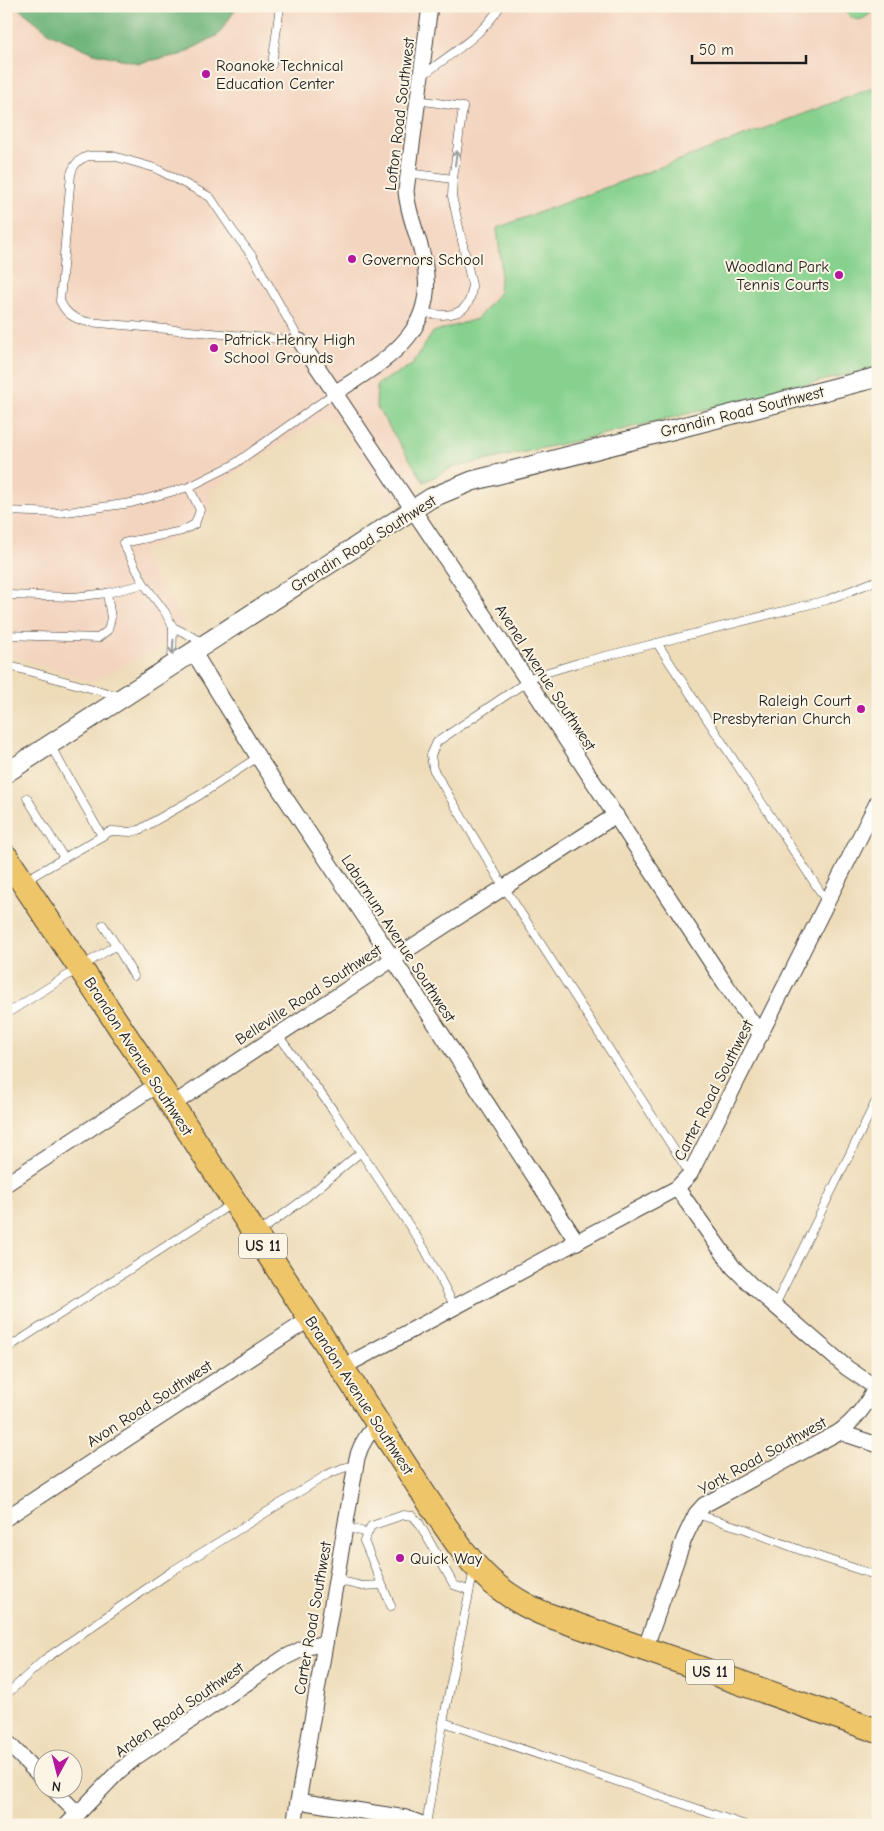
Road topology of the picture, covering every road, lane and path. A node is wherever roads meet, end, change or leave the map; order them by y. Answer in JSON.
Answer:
{"nodes":[{"id":1,"x":280,"y":6,"type":"edge"},
{"id":2,"x":430,"y":6,"type":"edge"},
{"id":3,"x":500,"y":6,"type":"edge"},
{"id":4,"x":272,"y":66,"type":"dead end"},
{"id":5,"x":421,"y":77,"type":"junction"},
{"id":6,"x":418,"y":100,"type":"junction"},
{"id":7,"x":408,"y":173,"type":"junction"},
{"id":8,"x":453,"y":179,"type":"junction"},
{"id":9,"x":422,"y":312,"type":"junction"},
{"id":10,"x":300,"y":341,"type":"junction"},
{"id":11,"x":878,"y":376,"type":"edge"},
{"id":12,"x":336,"y":392,"type":"junction"},
{"id":13,"x":190,"y":487,"type":"junction"},
{"id":14,"x":414,"y":509,"type":"junction"},
{"id":15,"x":6,"y":511,"type":"edge"},
{"id":16,"x":878,"y":580,"type":"edge"},
{"id":17,"x":144,"y":584,"type":"junction"},
{"id":18,"x":107,"y":593,"type":"junction"},
{"id":19,"x":6,"y":595,"type":"edge"},
{"id":20,"x":173,"y":627,"type":"junction"},
{"id":21,"x":6,"y":635,"type":"edge"},
{"id":22,"x":657,"y":644,"type":"junction"},
{"id":23,"x":200,"y":648,"type":"junction"},
{"id":24,"x":6,"y":665,"type":"edge"},
{"id":25,"x":171,"y":667,"type":"junction"},
{"id":26,"x":527,"y":680,"type":"junction"},
{"id":27,"x":123,"y":697,"type":"junction"},
{"id":28,"x":50,"y":745,"type":"junction"},
{"id":29,"x":258,"y":757,"type":"junction"},
{"id":30,"x":6,"y":773,"type":"edge"},
{"id":31,"x":27,"y":798,"type":"dead end"},
{"id":32,"x":878,"y":801,"type":"edge"},
{"id":33,"x":616,"y":815,"type":"junction"},
{"id":34,"x":102,"y":836,"type":"junction"},
{"id":35,"x":6,"y":857,"type":"edge"},
{"id":36,"x":64,"y":858,"type":"junction"},
{"id":37,"x":23,"y":881,"type":"junction"},
{"id":38,"x":504,"y":887,"type":"junction"},
{"id":39,"x":827,"y":902,"type":"junction"},
{"id":40,"x":103,"y":925,"type":"dead end"},
{"id":41,"x":116,"y":946,"type":"junction"},
{"id":42,"x":393,"y":959,"type":"junction"},
{"id":43,"x":82,"y":968,"type":"junction"},
{"id":44,"x":134,"y":976,"type":"dead end"},
{"id":45,"x":6,"y":1014,"type":"edge"},
{"id":46,"x":278,"y":1035,"type":"junction"},
{"id":47,"x":761,"y":1035,"type":"junction"},
{"id":48,"x":158,"y":1084,"type":"junction"},
{"id":49,"x":878,"y":1096,"type":"edge"},
{"id":50,"x":172,"y":1105,"type":"junction"},
{"id":51,"x":361,"y":1152,"type":"junction"},
{"id":52,"x":690,"y":1174,"type":"junction"},
{"id":53,"x":6,"y":1184,"type":"edge"},
{"id":54,"x":677,"y":1188,"type":"junction"},
{"id":55,"x":234,"y":1202,"type":"junction"},
{"id":56,"x":256,"y":1235,"type":"junction"},
{"id":57,"x":577,"y":1242,"type":"junction"},
{"id":58,"x":775,"y":1305,"type":"junction"},
{"id":59,"x":455,"y":1307,"type":"junction"},
{"id":60,"x":311,"y":1318,"type":"junction"},
{"id":61,"x":6,"y":1349,"type":"edge"},
{"id":62,"x":343,"y":1367,"type":"junction"},
{"id":63,"x":877,"y":1385,"type":"edge"},
{"id":64,"x":378,"y":1423,"type":"junction"},
{"id":65,"x":839,"y":1432,"type":"junction"},
{"id":66,"x":878,"y":1446,"type":"edge"},
{"id":67,"x":356,"y":1465,"type":"junction"},
{"id":68,"x":696,"y":1514,"type":"junction"},
{"id":69,"x":427,"y":1517,"type":"junction"},
{"id":70,"x":6,"y":1518,"type":"edge"},
{"id":71,"x":345,"y":1527,"type":"junction"},
{"id":72,"x":367,"y":1535,"type":"junction"},
{"id":73,"x":475,"y":1564,"type":"junction"},
{"id":74,"x":878,"y":1576,"type":"edge"},
{"id":75,"x":336,"y":1580,"type":"junction"},
{"id":76,"x":382,"y":1585,"type":"junction"},
{"id":77,"x":468,"y":1590,"type":"junction"},
{"id":78,"x":391,"y":1606,"type":"dead end"},
{"id":79,"x":325,"y":1643,"type":"junction"},
{"id":80,"x":645,"y":1649,"type":"junction"},
{"id":81,"x":6,"y":1695,"type":"edge"},
{"id":82,"x":443,"y":1722,"type":"junction"},
{"id":83,"x":878,"y":1731,"type":"edge"},
{"id":84,"x":6,"y":1741,"type":"edge"},
{"id":85,"x":32,"y":1768,"type":"edge"},
{"id":86,"x":58,"y":1798,"type":"edge"},
{"id":87,"x":298,"y":1801,"type":"junction"},
{"id":88,"x":72,"y":1820,"type":"edge"},
{"id":89,"x":294,"y":1824,"type":"edge"},
{"id":90,"x":279,"y":1825,"type":"edge"},
{"id":91,"x":426,"y":1825,"type":"edge"},
{"id":92,"x":745,"y":1825,"type":"edge"}],
"edges":[{"from":1,"to":4,"type":"lane"},
{"from":2,"to":5,"type":"street","name":"Lofton Road Southwest"},
{"from":3,"to":5,"type":"lane"},
{"from":5,"to":6,"type":"street","name":"Lofton Road Southwest"},
{"from":6,"to":7,"type":"street","name":"Lofton Road Southwest"},
{"from":8,"to":6,"type":"lane","one_way":true},
{"from":7,"to":8,"type":"lane"},
{"from":7,"to":9,"type":"street","name":"Lofton Road Southwest"},
{"from":8,"to":9,"type":"lane"},
{"from":9,"to":12,"type":"street","name":"Lofton Road Southwest"},
{"from":10,"to":10,"type":"lane"},
{"from":10,"to":12,"type":"street","name":"Avenel Avenue Southwest"},
{"from":11,"to":14,"type":"street","name":"Grandin Road Southwest"},
{"from":12,"to":13,"type":"lane"},
{"from":12,"to":14,"type":"street","name":"Avenel Avenue Southwest"},
{"from":13,"to":15,"type":"lane"},
{"from":13,"to":17,"type":"lane"},
{"from":14,"to":23,"type":"street","name":"Grandin Road Southwest"},
{"from":14,"to":26,"type":"street","name":"Avenel Avenue Southwest"},
{"from":16,"to":22,"type":"lane"},
{"from":17,"to":18,"type":"lane"},
{"from":17,"to":20,"type":"lane"},
{"from":18,"to":19,"type":"lane"},
{"from":18,"to":21,"type":"lane"},
{"from":20,"to":23,"type":"lane"},
{"from":20,"to":25,"type":"lane","one_way":true},
{"from":22,"to":26,"type":"lane"},
{"from":22,"to":39,"type":"lane"},
{"from":23,"to":25,"type":"street","name":"Grandin Road Southwest"},
{"from":23,"to":29,"type":"street","name":"Laburnum Avenue Southwest"},
{"from":24,"to":27,"type":"lane"},
{"from":25,"to":27,"type":"street","name":"Grandin Road Southwest"},
{"from":26,"to":33,"type":"street","name":"Avenel Avenue Southwest"},
{"from":26,"to":38,"type":"lane"},
{"from":27,"to":28,"type":"street","name":"Grandin Road Southwest"},
{"from":28,"to":30,"type":"street","name":"Grandin Road Southwest"},
{"from":28,"to":34,"type":"lane"},
{"from":29,"to":34,"type":"lane"},
{"from":29,"to":42,"type":"street","name":"Laburnum Avenue Southwest"},
{"from":31,"to":36,"type":"lane"},
{"from":32,"to":39,"type":"street","name":"Carter Road Southwest"},
{"from":33,"to":38,"type":"street","name":"Belleville Road Southwest"},
{"from":33,"to":47,"type":"street","name":"Avenel Avenue Southwest"},
{"from":34,"to":36,"type":"lane"},
{"from":35,"to":37,"type":"main road","name":"Brandon Avenue Southwest","number":"US 11"},
{"from":36,"to":37,"type":"lane"},
{"from":37,"to":43,"type":"main road","name":"Brandon Avenue Southwest","number":"US 11"},
{"from":38,"to":42,"type":"street","name":"Belleville Road Southwest"},
{"from":38,"to":52,"type":"lane"},
{"from":39,"to":47,"type":"street","name":"Carter Road Southwest"},
{"from":40,"to":41,"type":"lane"},
{"from":41,"to":43,"type":"lane"},
{"from":41,"to":44,"type":"lane"},
{"from":42,"to":46,"type":"street","name":"Belleville Road Southwest"},
{"from":42,"to":57,"type":"street","name":"Laburnum Avenue Southwest"},
{"from":43,"to":45,"type":"lane"},
{"from":43,"to":48,"type":"main road","name":"Brandon Avenue Southwest","number":"US 11"},
{"from":46,"to":50,"type":"street","name":"Belleville Road Southwest"},
{"from":46,"to":51,"type":"lane"},
{"from":47,"to":52,"type":"street","name":"Carter Road Southwest"},
{"from":48,"to":50,"type":"main road","name":"Brandon Avenue Southwest","number":"US 11"},
{"from":48,"to":53,"type":"street"},
{"from":49,"to":58,"type":"lane"},
{"from":50,"to":55,"type":"main road","name":"Brandon Avenue Southwest","number":"US 11"},
{"from":51,"to":56,"type":"lane"},
{"from":51,"to":59,"type":"lane"},
{"from":52,"to":54,"type":"street","name":"Carter Road Southwest"},
{"from":54,"to":57,"type":"street","name":"Carter Road Southwest"},
{"from":54,"to":58,"type":"street"},
{"from":55,"to":56,"type":"main road","name":"Brandon Avenue Southwest","number":"US 11"},
{"from":55,"to":61,"type":"lane"},
{"from":56,"to":60,"type":"main road","name":"Brandon Avenue Southwest","number":"US 11"},
{"from":57,"to":59,"type":"street","name":"Carter Road Southwest"},
{"from":58,"to":63,"type":"street"},
{"from":59,"to":62,"type":"street","name":"Carter Road Southwest"},
{"from":60,"to":62,"type":"main road","name":"Brandon Avenue Southwest","number":"US 11"},
{"from":60,"to":70,"type":"street","name":"Avon Road Southwest"},
{"from":62,"to":64,"type":"main road","name":"Brandon Avenue Southwest","number":"US 11"},
{"from":63,"to":65,"type":"street","name":"York Road Southwest"},
{"from":64,"to":67,"type":"street","name":"Carter Road Southwest"},
{"from":64,"to":69,"type":"main road","name":"Brandon Avenue Southwest","number":"US 11"},
{"from":65,"to":66,"type":"street"},
{"from":65,"to":68,"type":"street","name":"York Road Southwest"},
{"from":67,"to":71,"type":"street","name":"Carter Road Southwest"},
{"from":67,"to":81,"type":"lane"},
{"from":68,"to":74,"type":"lane"},
{"from":68,"to":80,"type":"street","name":"York Road Southwest"},
{"from":69,"to":72,"type":"lane"},
{"from":69,"to":73,"type":"main road","name":"Brandon Avenue Southwest","number":"US 11"},
{"from":69,"to":77,"type":"lane"},
{"from":71,"to":72,"type":"lane"},
{"from":71,"to":75,"type":"street","name":"Carter Road Southwest"},
{"from":72,"to":76,"type":"lane"},
{"from":73,"to":77,"type":"lane"},
{"from":73,"to":80,"type":"main road","name":"Brandon Avenue Southwest","number":"US 11"},
{"from":75,"to":76,"type":"lane"},
{"from":75,"to":79,"type":"street","name":"Carter Road Southwest"},
{"from":76,"to":78,"type":"lane"},
{"from":77,"to":82,"type":"lane"},
{"from":79,"to":87,"type":"street","name":"Carter Road Southwest"},
{"from":79,"to":88,"type":"street","name":"Arden Road Southwest"},
{"from":80,"to":83,"type":"main road","name":"Brandon Avenue Southwest","number":"US 11"},
{"from":82,"to":91,"type":"lane"},
{"from":82,"to":92,"type":"lane"},
{"from":84,"to":85,"type":"street"},
{"from":86,"to":88,"type":"street"},
{"from":87,"to":89,"type":"street","name":"Carter Road Southwest"},
{"from":87,"to":91,"type":"street"},
{"from":89,"to":90,"type":"lane"}]}
